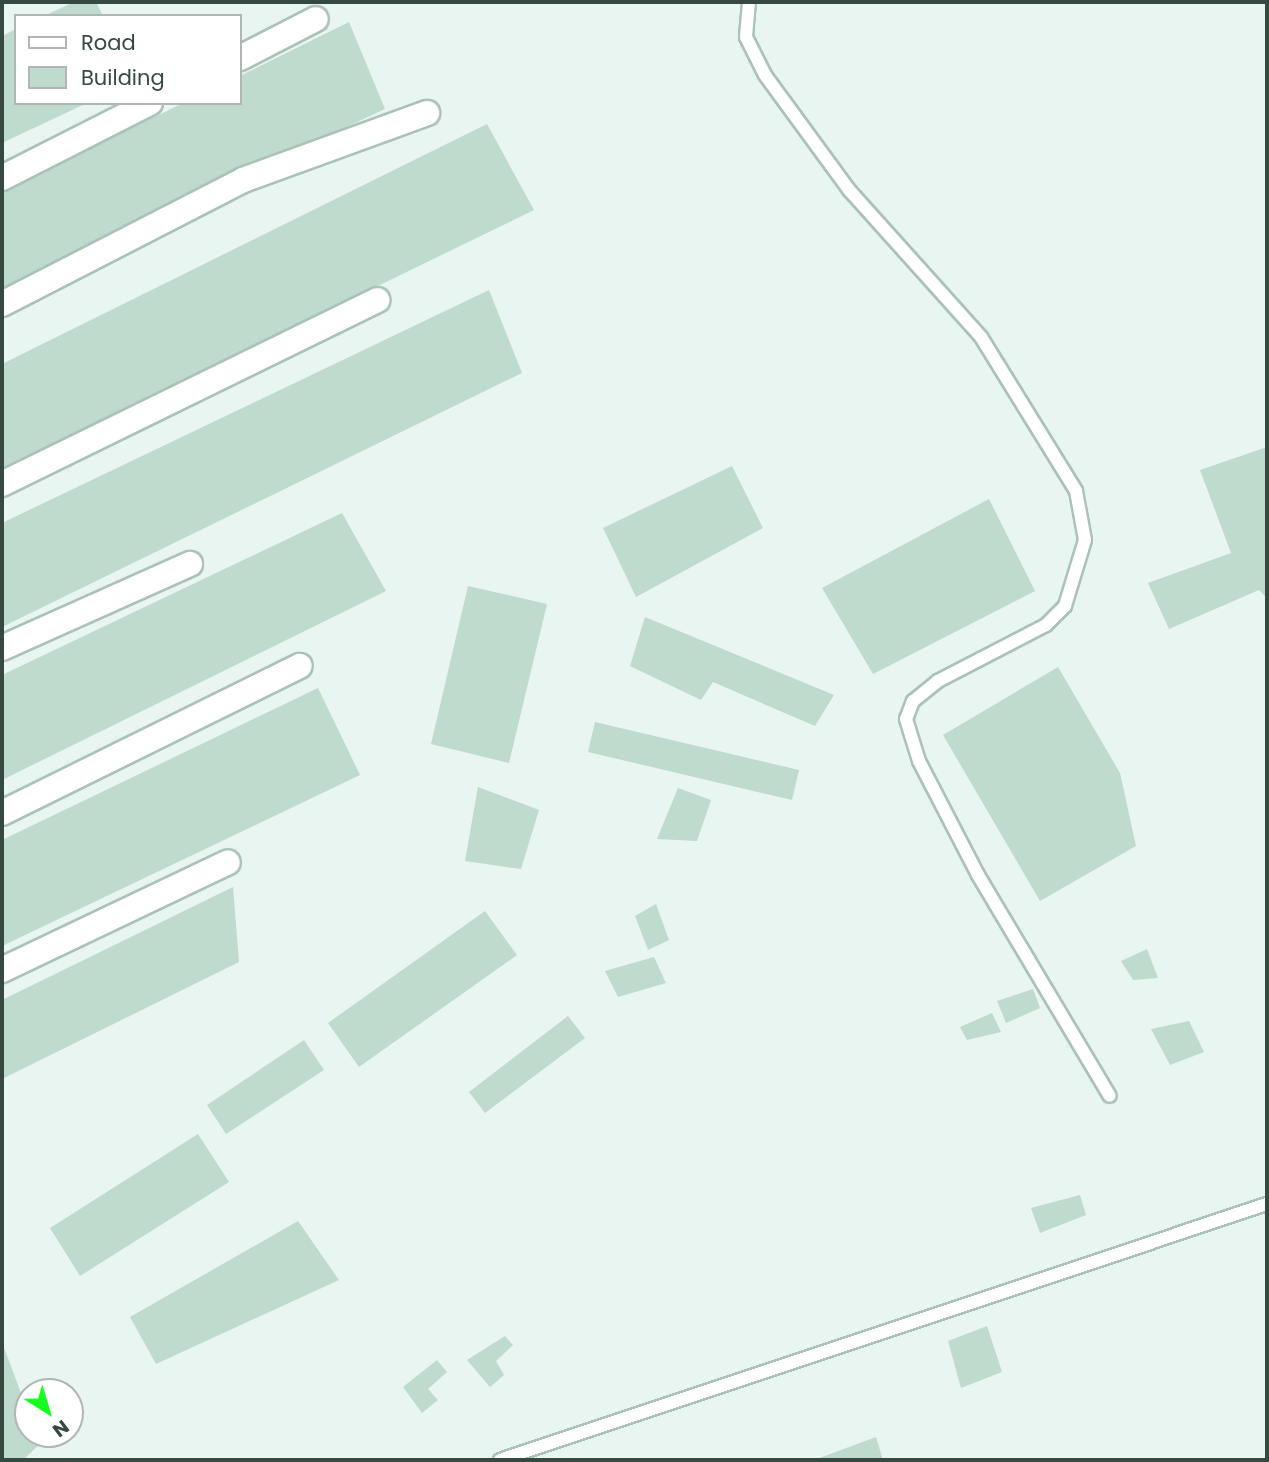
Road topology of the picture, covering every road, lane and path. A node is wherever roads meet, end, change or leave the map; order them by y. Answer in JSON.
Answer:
{"nodes":[{"id":1,"x":749,"y":2,"type":"edge"},
{"id":2,"x":316,"y":19,"type":"dead end"},
{"id":3,"x":242,"y":57,"type":"edge"},
{"id":4,"x":146,"y":105,"type":"edge"},
{"id":5,"x":427,"y":113,"type":"dead end"},
{"id":6,"x":2,"y":178,"type":"edge"},
{"id":7,"x":377,"y":300,"type":"dead end"},
{"id":8,"x":2,"y":304,"type":"edge"},
{"id":9,"x":2,"y":484,"type":"edge"},
{"id":10,"x":191,"y":564,"type":"dead end"},
{"id":11,"x":2,"y":648,"type":"edge"},
{"id":12,"x":300,"y":666,"type":"dead end"},
{"id":13,"x":2,"y":813,"type":"edge"},
{"id":14,"x":228,"y":862,"type":"dead end"},
{"id":15,"x":2,"y":970,"type":"edge"},
{"id":16,"x":1110,"y":1096,"type":"dead end"},
{"id":17,"x":1267,"y":1204,"type":"edge"},
{"id":18,"x":500,"y":1460,"type":"edge"}],
"edges":[{"from":1,"to":16,"type":"lane"},
{"from":2,"to":3,"type":"street"},
{"from":4,"to":6,"type":"street"},
{"from":5,"to":8,"type":"street"},
{"from":7,"to":9,"type":"street"},
{"from":10,"to":11,"type":"street"},
{"from":12,"to":13,"type":"street"},
{"from":14,"to":15,"type":"street"},
{"from":17,"to":18,"type":"lane"}]}
